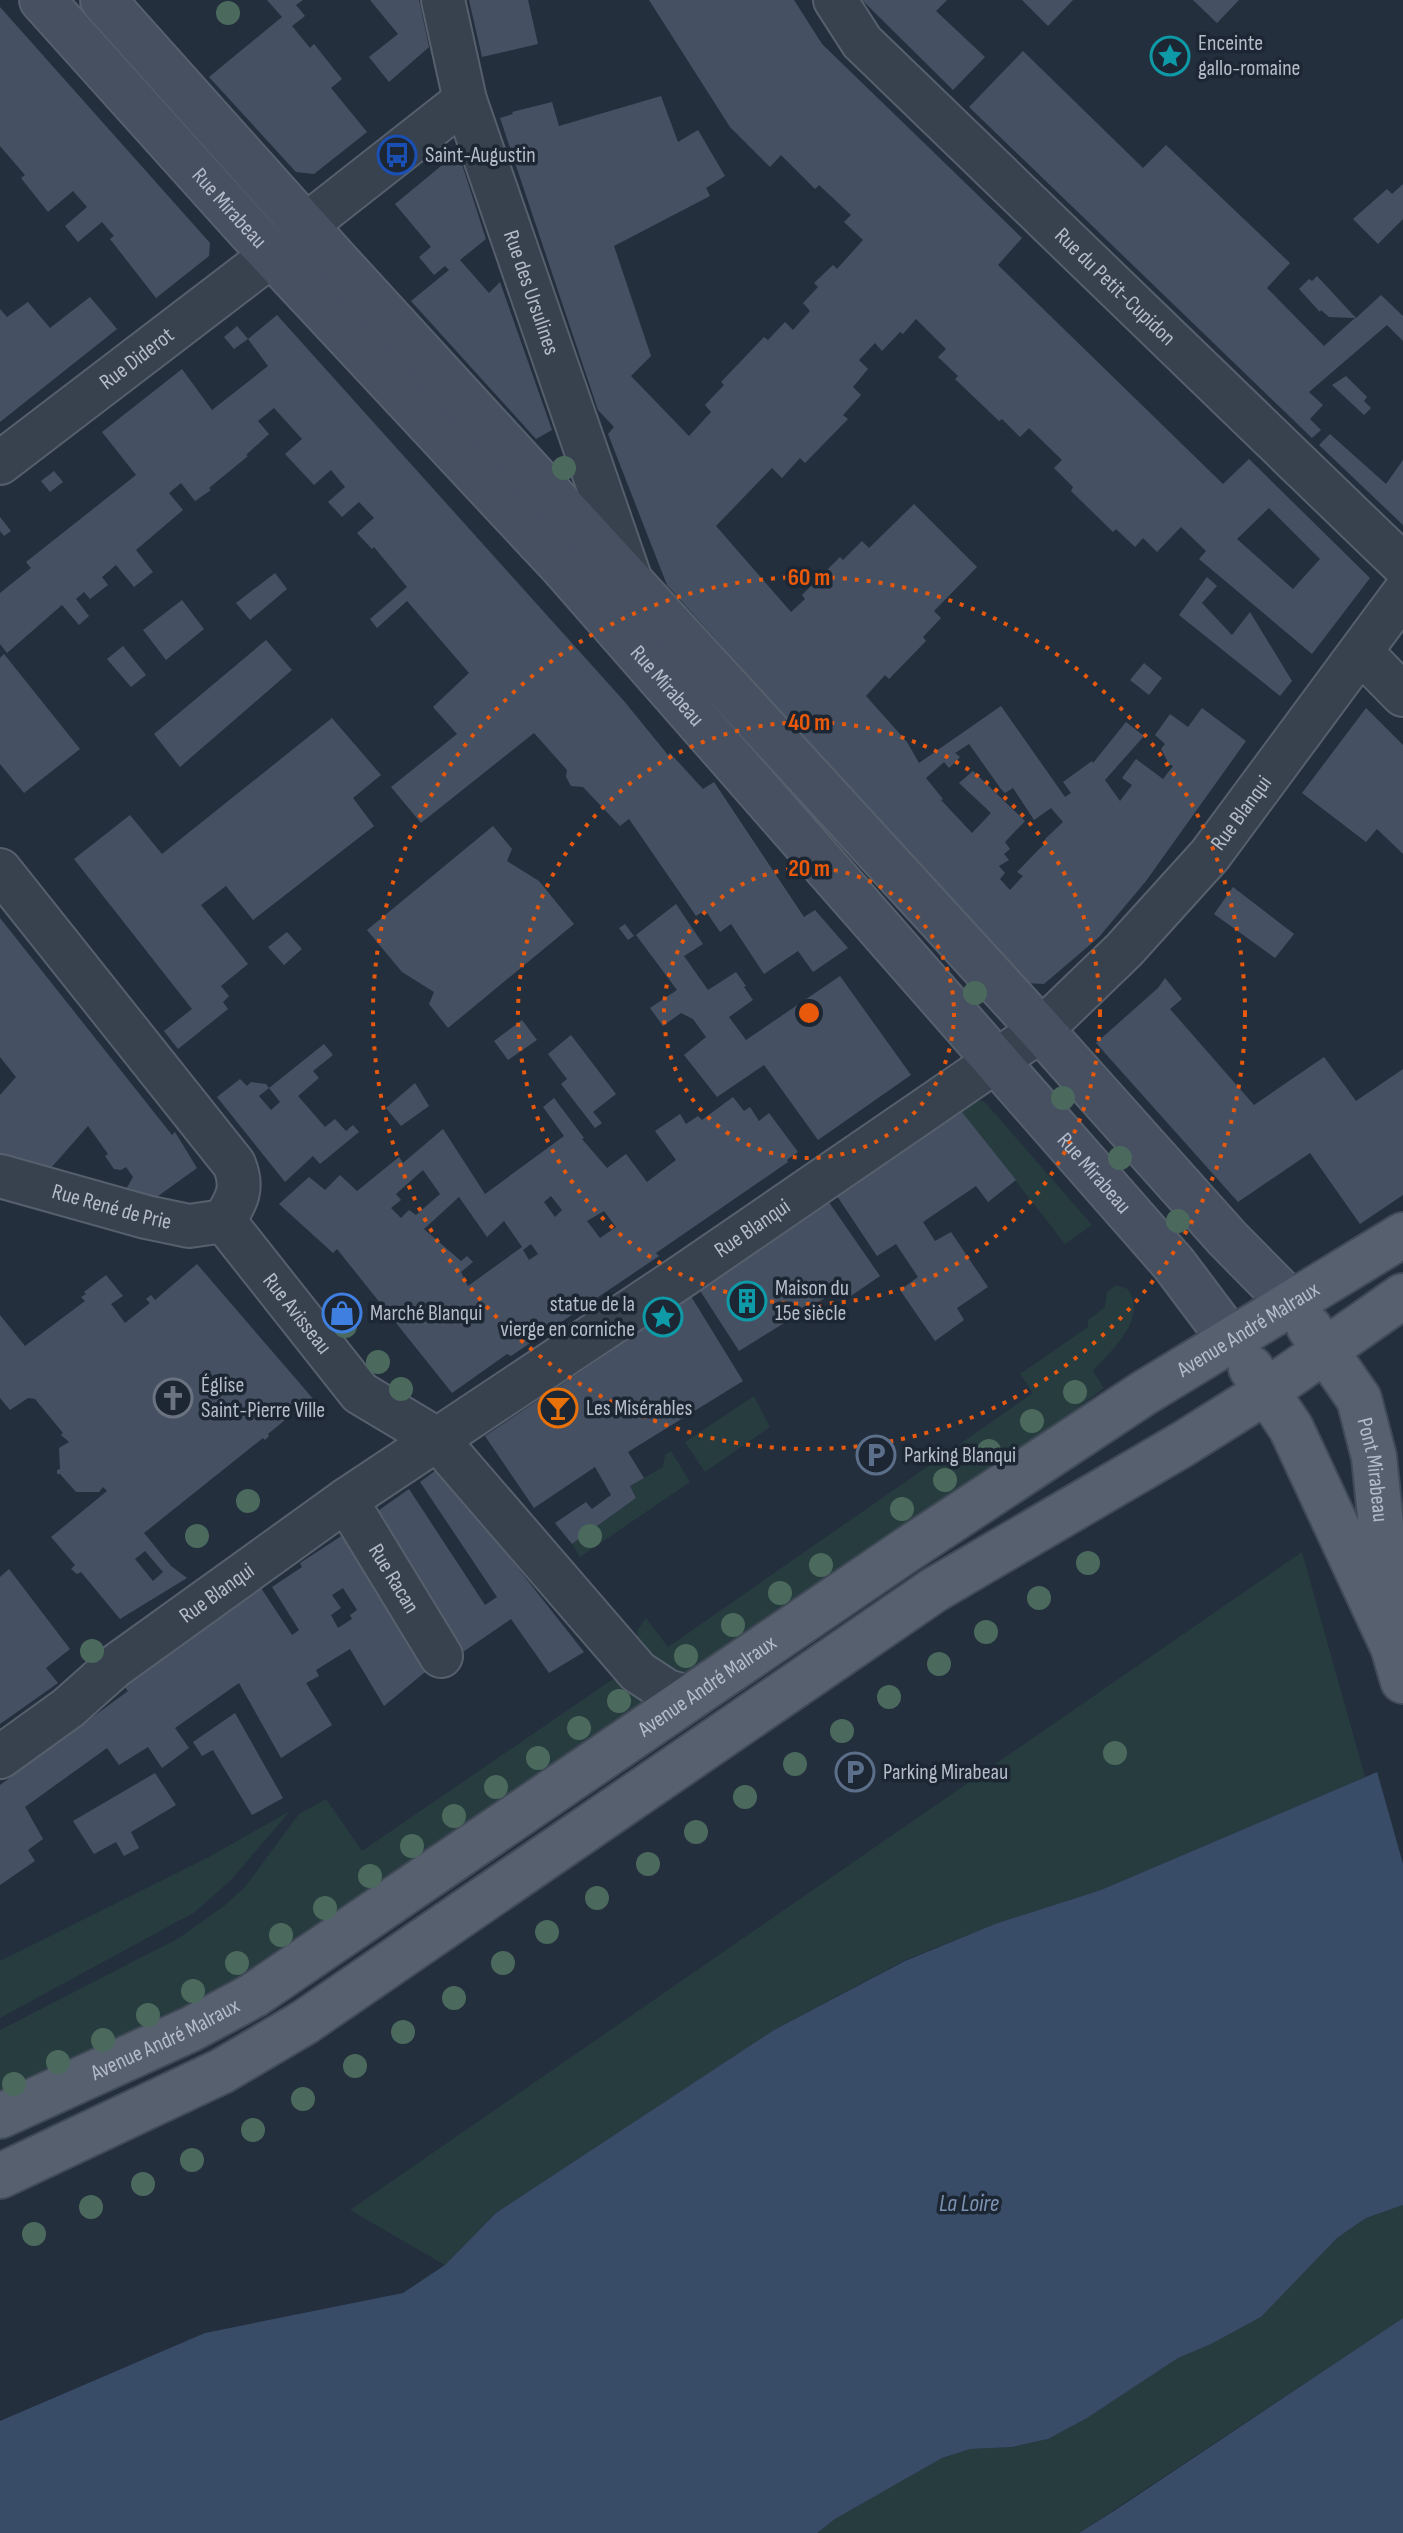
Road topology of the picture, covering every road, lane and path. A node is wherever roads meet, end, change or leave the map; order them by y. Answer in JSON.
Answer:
{"nodes":[{"id":1,"x":42,"y":0,"type":"edge"},
{"id":2,"x":103,"y":0,"type":"edge"},
{"id":3,"x":443,"y":0,"type":"edge"},
{"id":4,"x":835,"y":0,"type":"edge"},
{"id":5,"x":465,"y":100,"type":"junction"},
{"id":6,"x":306,"y":225,"type":"junction"},
{"id":7,"x":272,"y":255,"type":"junction"},
{"id":8,"x":0,"y":463,"type":"edge"},
{"id":9,"x":1403,"y":565,"type":"edge"},
{"id":10,"x":631,"y":581,"type":"junction"},
{"id":11,"x":1403,"y":594,"type":"edge"},
{"id":12,"x":1361,"y":652,"type":"junction"},
{"id":13,"x":1403,"y":695,"type":"edge"},
{"id":14,"x":0,"y":870,"type":"edge"},
{"id":15,"x":1041,"y":1030,"type":"junction"},
{"id":16,"x":997,"y":1061,"type":"junction"},
{"id":17,"x":0,"y":1176,"type":"edge"},
{"id":18,"x":224,"y":1221,"type":"junction"},
{"id":19,"x":1403,"y":1235,"type":"edge"},
{"id":20,"x":1403,"y":1296,"type":"edge"},
{"id":21,"x":1291,"y":1303,"type":"junction"},
{"id":22,"x":1231,"y":1340,"type":"junction"},
{"id":23,"x":1327,"y":1350,"type":"junction"},
{"id":24,"x":1267,"y":1391,"type":"junction"},
{"id":25,"x":437,"y":1439,"type":"junction"},
{"id":26,"x":346,"y":1500,"type":"junction"},
{"id":27,"x":441,"y":1656,"type":"dead end"},
{"id":28,"x":1398,"y":1664,"type":"edge"},
{"id":29,"x":691,"y":1698,"type":"junction"},
{"id":30,"x":0,"y":1757,"type":"edge"},
{"id":31,"x":0,"y":2116,"type":"edge"},
{"id":32,"x":0,"y":2176,"type":"edge"}],
"edges":[{"from":1,"to":7,"type":"main road","name":"Rue Mirabeau"},
{"from":2,"to":6,"type":"main road","name":"Rue Mirabeau"},
{"from":3,"to":5,"type":"street","name":"Rue des Ursulines"},
{"from":4,"to":9,"type":"street","name":"Rue du Petit-Cupidon"},
{"from":5,"to":6,"type":"street"},
{"from":5,"to":10,"type":"street","name":"Rue des Ursulines"},
{"from":6,"to":10,"type":"main road","name":"Rue Mirabeau"},
{"from":7,"to":8,"type":"street","name":"Rue Diderot"},
{"from":7,"to":16,"type":"main road","name":"Rue Mirabeau"},
{"from":10,"to":15,"type":"main road","name":"Rue Mirabeau"},
{"from":11,"to":12,"type":"street","name":"Rue Blanqui"},
{"from":12,"to":13,"type":"street"},
{"from":12,"to":15,"type":"street","name":"Rue Blanqui"},
{"from":14,"to":18,"type":"street"},
{"from":15,"to":16,"type":"street","name":"Rue Blanqui"},
{"from":15,"to":21,"type":"main road","name":"Rue Mirabeau"},
{"from":16,"to":22,"type":"main road","name":"Rue Mirabeau"},
{"from":16,"to":25,"type":"street","name":"Rue Blanqui"},
{"from":17,"to":18,"type":"street","name":"Rue René de Prie"},
{"from":18,"to":25,"type":"street","name":"Rue Avisseau"},
{"from":19,"to":21,"type":"main road","name":"Avenue André Malraux"},
{"from":20,"to":23,"type":"main road"},
{"from":21,"to":22,"type":"main road","name":"Avenue André Malraux"},
{"from":21,"to":23,"type":"main road","name":"Rue Mirabeau"},
{"from":22,"to":24,"type":"main road","name":"Rue Mirabeau"},
{"from":22,"to":29,"type":"main road","name":"Avenue André Malraux"},
{"from":23,"to":24,"type":"main road"},
{"from":23,"to":28,"type":"main road","name":"Pont Mirabeau"},
{"from":24,"to":28,"type":"main road","name":"Pont Mirabeau"},
{"from":24,"to":32,"type":"main road"},
{"from":25,"to":26,"type":"street","name":"Rue Blanqui"},
{"from":25,"to":29,"type":"street","name":"Rue Avisseau"},
{"from":26,"to":27,"type":"street","name":"Rue Racan"},
{"from":26,"to":30,"type":"street","name":"Rue Blanqui"},
{"from":29,"to":31,"type":"main road","name":"Avenue André Malraux"}]}
